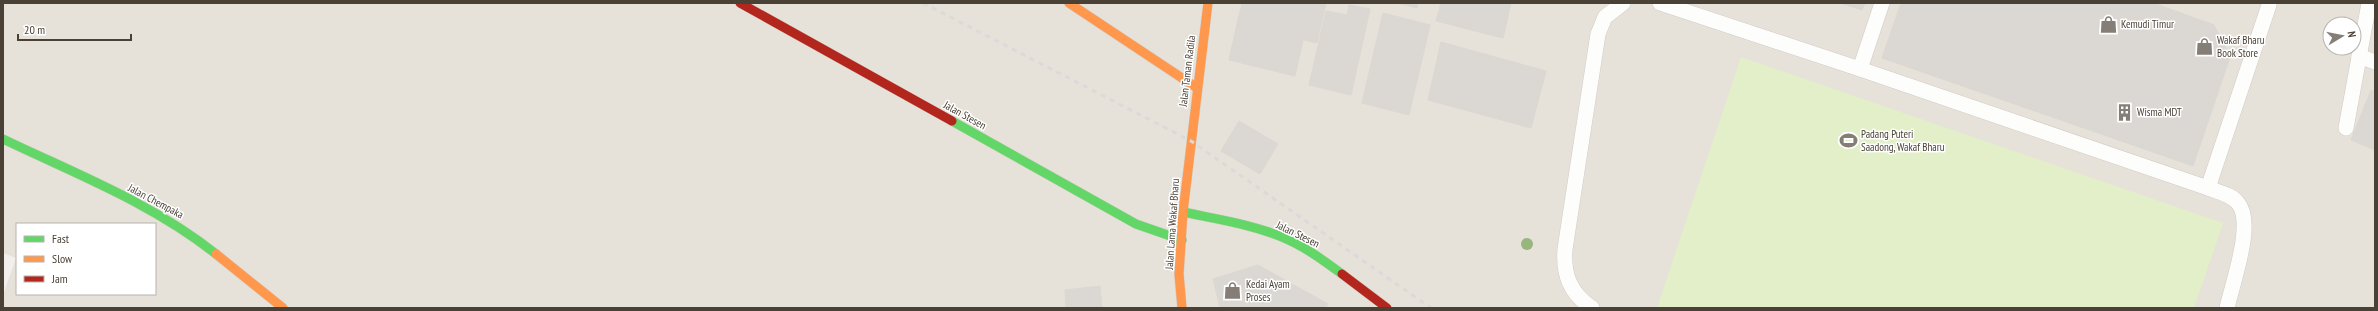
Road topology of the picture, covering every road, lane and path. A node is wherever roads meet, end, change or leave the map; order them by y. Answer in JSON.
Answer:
{"nodes":[{"id":1,"x":740,"y":3,"type":"edge"},
{"id":2,"x":1069,"y":3,"type":"edge"},
{"id":3,"x":1208,"y":3,"type":"edge"},
{"id":4,"x":1623,"y":3,"type":"edge"},
{"id":5,"x":1660,"y":3,"type":"edge"},
{"id":6,"x":1882,"y":3,"type":"edge"},
{"id":7,"x":2369,"y":3,"type":"edge"},
{"id":8,"x":2267,"y":4,"type":"edge"},
{"id":9,"x":2362,"y":40,"type":"edge"},
{"id":10,"x":2359,"y":56,"type":"joint"},
{"id":11,"x":2375,"y":62,"type":"edge"},
{"id":12,"x":1860,"y":69,"type":"junction"},
{"id":13,"x":1198,"y":88,"type":"junction"},
{"id":14,"x":2346,"y":128,"type":"dead end"},
{"id":15,"x":3,"y":139,"type":"edge"},
{"id":16,"x":1191,"y":141,"type":"joint"},
{"id":17,"x":2208,"y":188,"type":"junction"},
{"id":18,"x":1183,"y":212,"type":"junction"},
{"id":19,"x":1182,"y":240,"type":"junction"},
{"id":20,"x":283,"y":308,"type":"edge"},
{"id":21,"x":1182,"y":308,"type":"edge"},
{"id":22,"x":1388,"y":308,"type":"edge"},
{"id":23,"x":1592,"y":308,"type":"edge"},
{"id":24,"x":2226,"y":308,"type":"edge"}],
"edges":[{"from":1,"to":19,"type":"street","name":"Jalan Stesen"},
{"from":2,"to":13,"type":"street"},
{"from":3,"to":13,"type":"street","name":"Jalan Taman Radila"},
{"from":4,"to":23,"type":"lane"},
{"from":5,"to":12,"type":"lane"},
{"from":6,"to":12,"type":"lane"},
{"from":7,"to":9,"type":"lane"},
{"from":8,"to":17,"type":"lane"},
{"from":10,"to":11,"type":"lane"},
{"from":10,"to":14,"type":"lane"},
{"from":12,"to":17,"type":"lane"},
{"from":13,"to":16,"type":"street","name":"Jalan Taman Radila"},
{"from":15,"to":20,"type":"street","name":"Jalan Chempaka"},
{"from":16,"to":18,"type":"street","name":"Jalan Lama Wakaf Bharu"},
{"from":17,"to":24,"type":"lane"},
{"from":18,"to":19,"type":"street","name":"Jalan Lama Wakaf Bharu"},
{"from":18,"to":22,"type":"street","name":"Jalan Stesen"},
{"from":19,"to":21,"type":"street","name":"Jalan Lama Wakaf Bharu"}]}
